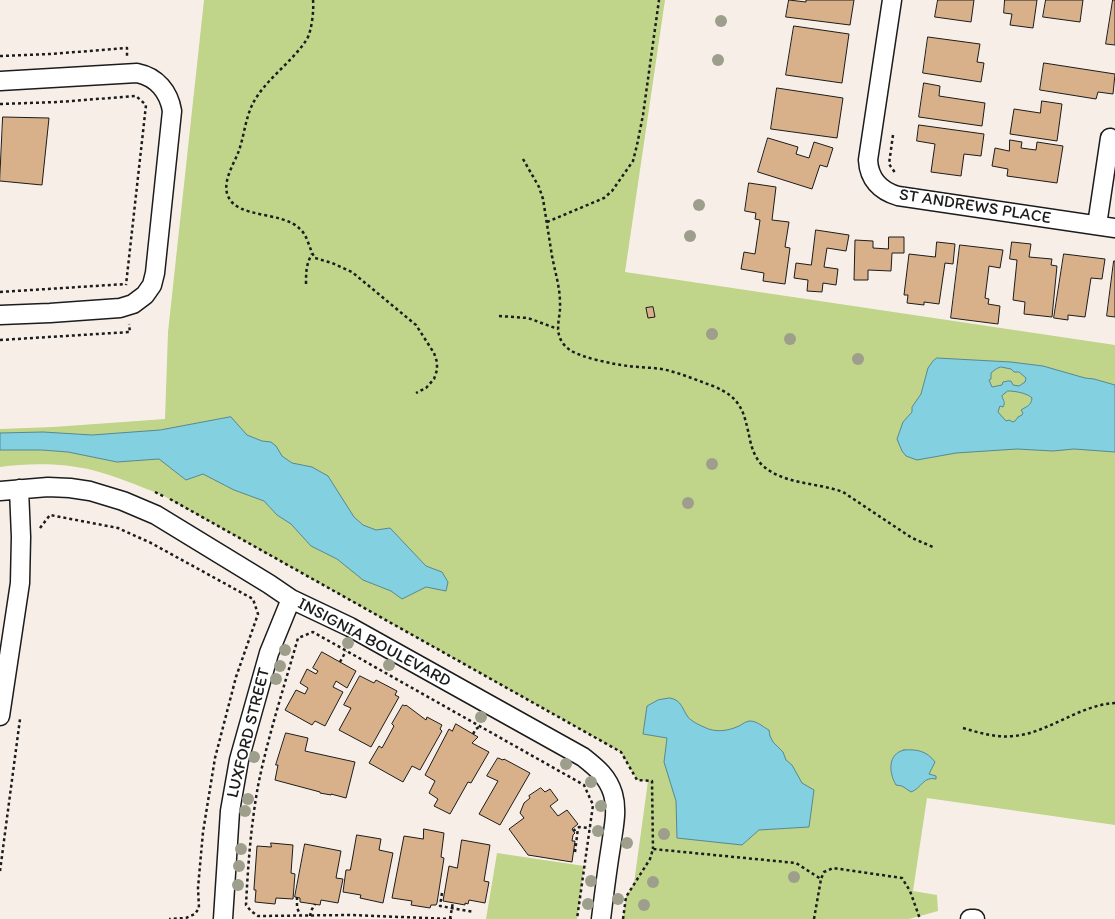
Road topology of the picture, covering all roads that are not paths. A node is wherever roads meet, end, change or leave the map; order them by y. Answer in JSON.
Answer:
{"nodes":[{"id":1,"x":892,"y":0,"type":"edge"},
{"id":2,"x":0,"y":81,"type":"edge"},
{"id":3,"x":1110,"y":138,"type":"dead end"},
{"id":4,"x":1097,"y":225,"type":"junction"},
{"id":5,"x":1115,"y":228,"type":"edge"},
{"id":6,"x":0,"y":315,"type":"edge"},
{"id":7,"x":19,"y":489,"type":"junction"},
{"id":8,"x":0,"y":491,"type":"edge"},
{"id":9,"x":291,"y":600,"type":"junction"},
{"id":10,"x":0,"y":716,"type":"edge"},
{"id":11,"x":223,"y":919,"type":"edge"},
{"id":12,"x":601,"y":919,"type":"edge"},
{"id":13,"x":970,"y":919,"type":"edge"},
{"id":14,"x":975,"y":919,"type":"edge"}],
"edges":[{"from":1,"to":4,"type":"street","name":"ST ANDREWS PLACE"},
{"from":2,"to":6,"type":"street"},
{"from":3,"to":4,"type":"street"},
{"from":4,"to":5,"type":"street","name":"ST ANDREWS PLACE"},
{"from":7,"to":8,"type":"street","name":"INSIGNIA BOULEVARD"},
{"from":7,"to":9,"type":"street","name":"INSIGNIA BOULEVARD"},
{"from":7,"to":10,"type":"street"},
{"from":9,"to":11,"type":"street","name":"LUXFORD STREET"},
{"from":9,"to":12,"type":"street","name":"INSIGNIA BOULEVARD"},
{"from":13,"to":14,"type":"street"}]}
